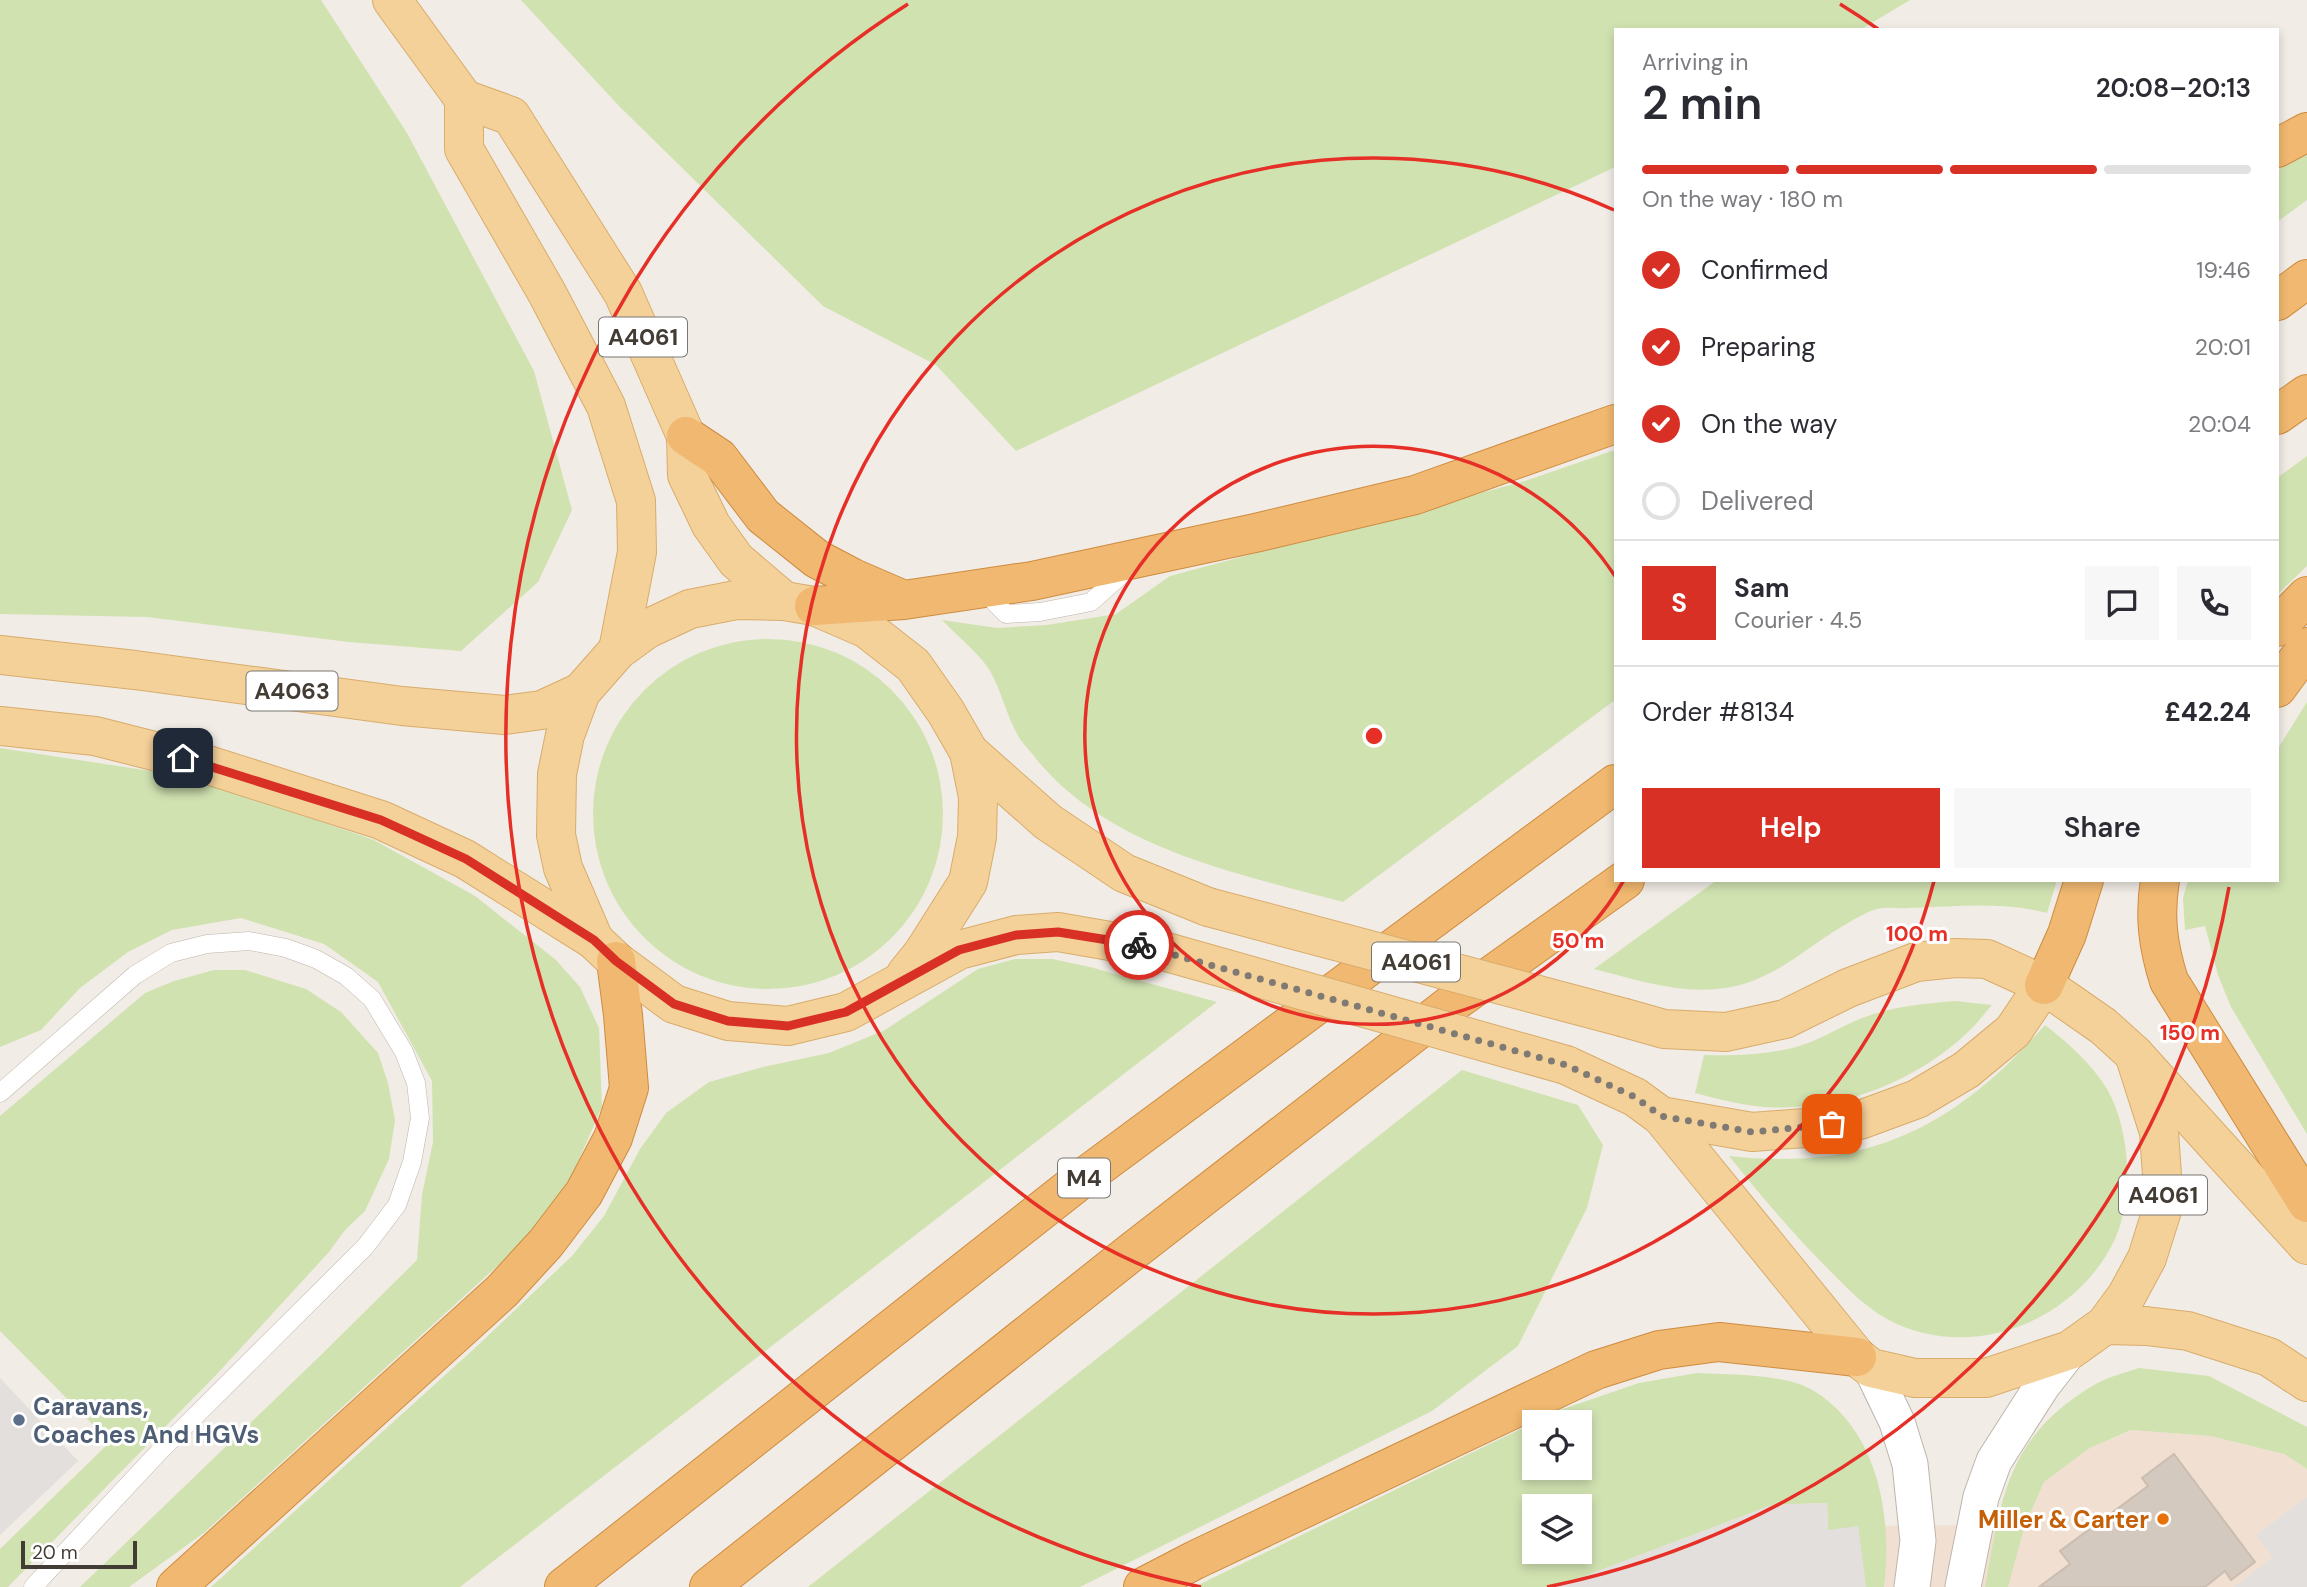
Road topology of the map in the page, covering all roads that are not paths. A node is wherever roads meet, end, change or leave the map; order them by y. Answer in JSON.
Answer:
{"nodes":[{"id":1,"x":392,"y":0,"type":"edge"},
{"id":2,"x":464,"y":99,"type":"junction"},
{"id":3,"x":2307,"y":132,"type":"edge"},
{"id":4,"x":2279,"y":147,"type":"edge"},
{"id":5,"x":2307,"y":279,"type":"edge"},
{"id":6,"x":2279,"y":300,"type":"edge"},
{"id":7,"x":2307,"y":394,"type":"edge"},
{"id":8,"x":2279,"y":414,"type":"edge"},
{"id":9,"x":1614,"y":424,"type":"edge"},
{"id":10,"x":685,"y":436,"type":"junction"},
{"id":11,"x":2307,"y":596,"type":"edge"},
{"id":12,"x":904,"y":600,"type":"junction"},
{"id":13,"x":799,"y":603,"type":"junction"},
{"id":14,"x":2279,"y":626,"type":"edge"},
{"id":15,"x":2307,"y":647,"type":"edge"},
{"id":16,"x":618,"y":650,"type":"junction"},
{"id":17,"x":0,"y":656,"type":"edge"},
{"id":18,"x":2279,"y":685,"type":"edge"},
{"id":19,"x":581,"y":692,"type":"junction"},
{"id":20,"x":0,"y":726,"type":"edge"},
{"id":21,"x":969,"y":751,"type":"junction"},
{"id":22,"x":1614,"y":785,"type":"edge"},
{"id":23,"x":1622,"y":882,"type":"edge"},
{"id":24,"x":2083,"y":882,"type":"edge"},
{"id":25,"x":2160,"y":882,"type":"edge"},
{"id":26,"x":605,"y":951,"type":"junction"},
{"id":27,"x":900,"y":981,"type":"junction"},
{"id":28,"x":2045,"y":985,"type":"junction"},
{"id":29,"x":2134,"y":1054,"type":"junction"},
{"id":30,"x":0,"y":1093,"type":"edge"},
{"id":31,"x":1661,"y":1116,"type":"junction"},
{"id":32,"x":2307,"y":1203,"type":"edge"},
{"id":33,"x":2307,"y":1245,"type":"edge"},
{"id":34,"x":2105,"y":1325,"type":"junction"},
{"id":35,"x":2070,"y":1350,"type":"junction"},
{"id":36,"x":1864,"y":1363,"type":"junction"},
{"id":37,"x":2307,"y":1382,"type":"edge"},
{"id":38,"x":33,"y":1587,"type":"edge"},
{"id":39,"x":176,"y":1587,"type":"edge"},
{"id":40,"x":564,"y":1587,"type":"edge"},
{"id":41,"x":709,"y":1587,"type":"edge"},
{"id":42,"x":1143,"y":1587,"type":"edge"},
{"id":43,"x":1912,"y":1587,"type":"edge"},
{"id":44,"x":1963,"y":1587,"type":"edge"}],
"edges":[{"from":1,"to":2,"type":"main road"},
{"from":2,"to":10,"type":"main road","number":"A4061"},
{"from":2,"to":16,"type":"main road","number":"A4061"},
{"from":3,"to":4,"type":"highway"},
{"from":5,"to":6,"type":"highway"},
{"from":7,"to":8,"type":"highway"},
{"from":9,"to":12,"type":"highway"},
{"from":10,"to":12,"type":"highway"},
{"from":10,"to":13,"type":"main road","number":"A4061"},
{"from":11,"to":14,"type":"highway"},
{"from":12,"to":13,"type":"highway"},
{"from":13,"to":16,"type":"main road","number":"A4061"},
{"from":13,"to":21,"type":"main road","number":"A4061"},
{"from":15,"to":18,"type":"highway"},
{"from":16,"to":19,"type":"main road","number":"A4061"},
{"from":17,"to":19,"type":"main road","number":"A4063"},
{"from":19,"to":26,"type":"main road","number":"A4061"},
{"from":20,"to":26,"type":"main road"},
{"from":21,"to":27,"type":"main road","number":"A4061"},
{"from":21,"to":28,"type":"main road","number":"A4061","bridge":true},
{"from":22,"to":40,"type":"highway","number":"M4"},
{"from":23,"to":41,"type":"highway"},
{"from":24,"to":28,"type":"highway"},
{"from":25,"to":32,"type":"highway"},
{"from":26,"to":27,"type":"main road","number":"A4061"},
{"from":26,"to":39,"type":"highway"},
{"from":27,"to":31,"type":"main road","number":"A4061","bridge":true},
{"from":28,"to":29,"type":"main road","number":"A4061"},
{"from":28,"to":31,"type":"main road"},
{"from":29,"to":33,"type":"main road","number":"A4061"},
{"from":29,"to":34,"type":"main road","number":"A4061"},
{"from":30,"to":38,"type":"lane"},
{"from":31,"to":36,"type":"main road","number":"A4061"},
{"from":34,"to":35,"type":"main road","number":"A4061"},
{"from":34,"to":37,"type":"main road"},
{"from":35,"to":36,"type":"main road","number":"A4061"},
{"from":35,"to":44,"type":"street"},
{"from":36,"to":42,"type":"highway"},
{"from":36,"to":43,"type":"street"}]}
